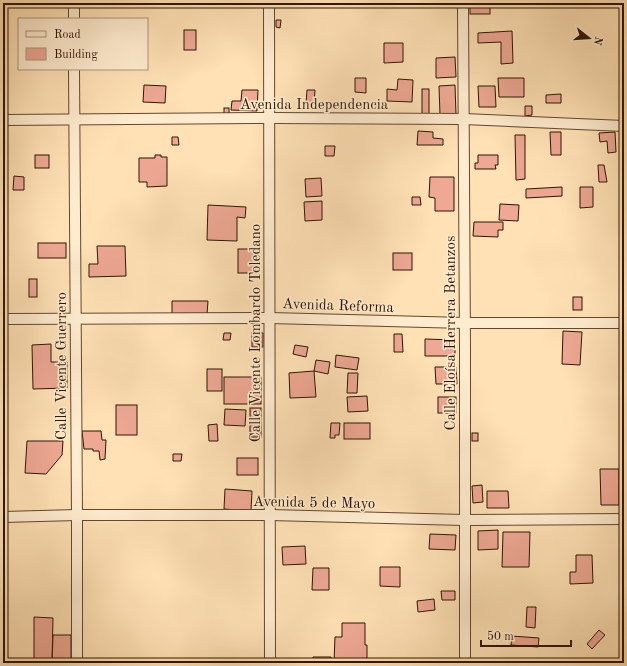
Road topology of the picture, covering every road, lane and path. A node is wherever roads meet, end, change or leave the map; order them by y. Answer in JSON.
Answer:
{"nodes":[{"id":1,"x":74,"y":3,"type":"edge"},
{"id":2,"x":269,"y":3,"type":"edge"},
{"id":3,"x":463,"y":3,"type":"edge"},
{"id":4,"x":74,"y":18,"type":"edge"},
{"id":5,"x":74,"y":70,"type":"edge"},
{"id":6,"x":270,"y":118,"type":"junction"},
{"id":7,"x":464,"y":119,"type":"junction"},
{"id":8,"x":3,"y":120,"type":"edge"},
{"id":9,"x":73,"y":120,"type":"junction"},
{"id":10,"x":624,"y":126,"type":"edge"},
{"id":11,"x":76,"y":318,"type":"junction"},
{"id":12,"x":270,"y":318,"type":"junction"},
{"id":13,"x":3,"y":319,"type":"edge"},
{"id":14,"x":465,"y":323,"type":"junction"},
{"id":15,"x":624,"y":323,"type":"edge"},
{"id":16,"x":77,"y":515,"type":"junction"},
{"id":17,"x":270,"y":515,"type":"junction"},
{"id":18,"x":3,"y":518,"type":"edge"},
{"id":19,"x":624,"y":519,"type":"edge"},
{"id":20,"x":464,"y":520,"type":"junction"},
{"id":21,"x":77,"y":663,"type":"edge"},
{"id":22,"x":270,"y":663,"type":"edge"},
{"id":23,"x":465,"y":663,"type":"edge"}],
"edges":[{"from":1,"to":4,"type":"street"},
{"from":2,"to":6,"type":"street","name":"Calle Vicente Lombardo Toledano"},
{"from":3,"to":7,"type":"street","name":"Calle Eloísa Herrera Betanzos"},
{"from":5,"to":9,"type":"street","name":"Calle Vicente Guerrero"},
{"from":6,"to":7,"type":"street","name":"Avenida Independencia"},
{"from":6,"to":9,"type":"street","name":"Avenida Independencia"},
{"from":6,"to":12,"type":"street","name":"Calle Vicente Lombardo Toledano"},
{"from":7,"to":10,"type":"street","name":"Avenida Independencia"},
{"from":7,"to":14,"type":"street","name":"Calle Eloísa Herrera Betanzos"},
{"from":8,"to":9,"type":"street","name":"Avenida Independencia"},
{"from":9,"to":11,"type":"street","name":"Calle Vicente Guerrero"},
{"from":11,"to":12,"type":"street","name":"Avenida Reforma"},
{"from":11,"to":13,"type":"street","name":"Avenida Reforma"},
{"from":11,"to":16,"type":"street","name":"Calle Vicente Guerrero"},
{"from":12,"to":14,"type":"street","name":"Avenida Reforma"},
{"from":12,"to":17,"type":"street","name":"Calle Vicente Lombardo Toledano"},
{"from":14,"to":15,"type":"street","name":"Avenida Reforma"},
{"from":14,"to":20,"type":"street","name":"Calle Eloísa Herrera Betanzos"},
{"from":16,"to":17,"type":"street","name":"Avenida 5 de Mayo"},
{"from":16,"to":18,"type":"street","name":"Avenida 5 de Mayo"},
{"from":16,"to":21,"type":"street","name":"Calle Vicente Guerrero"},
{"from":17,"to":20,"type":"street","name":"Avenida 5 de Mayo"},
{"from":17,"to":22,"type":"street","name":"Calle Vicente Lombardo Toledano"},
{"from":19,"to":20,"type":"street","name":"Avenida 5 de Mayo"},
{"from":20,"to":23,"type":"street","name":"Calle Eloísa Herrera Betanzos"}]}
